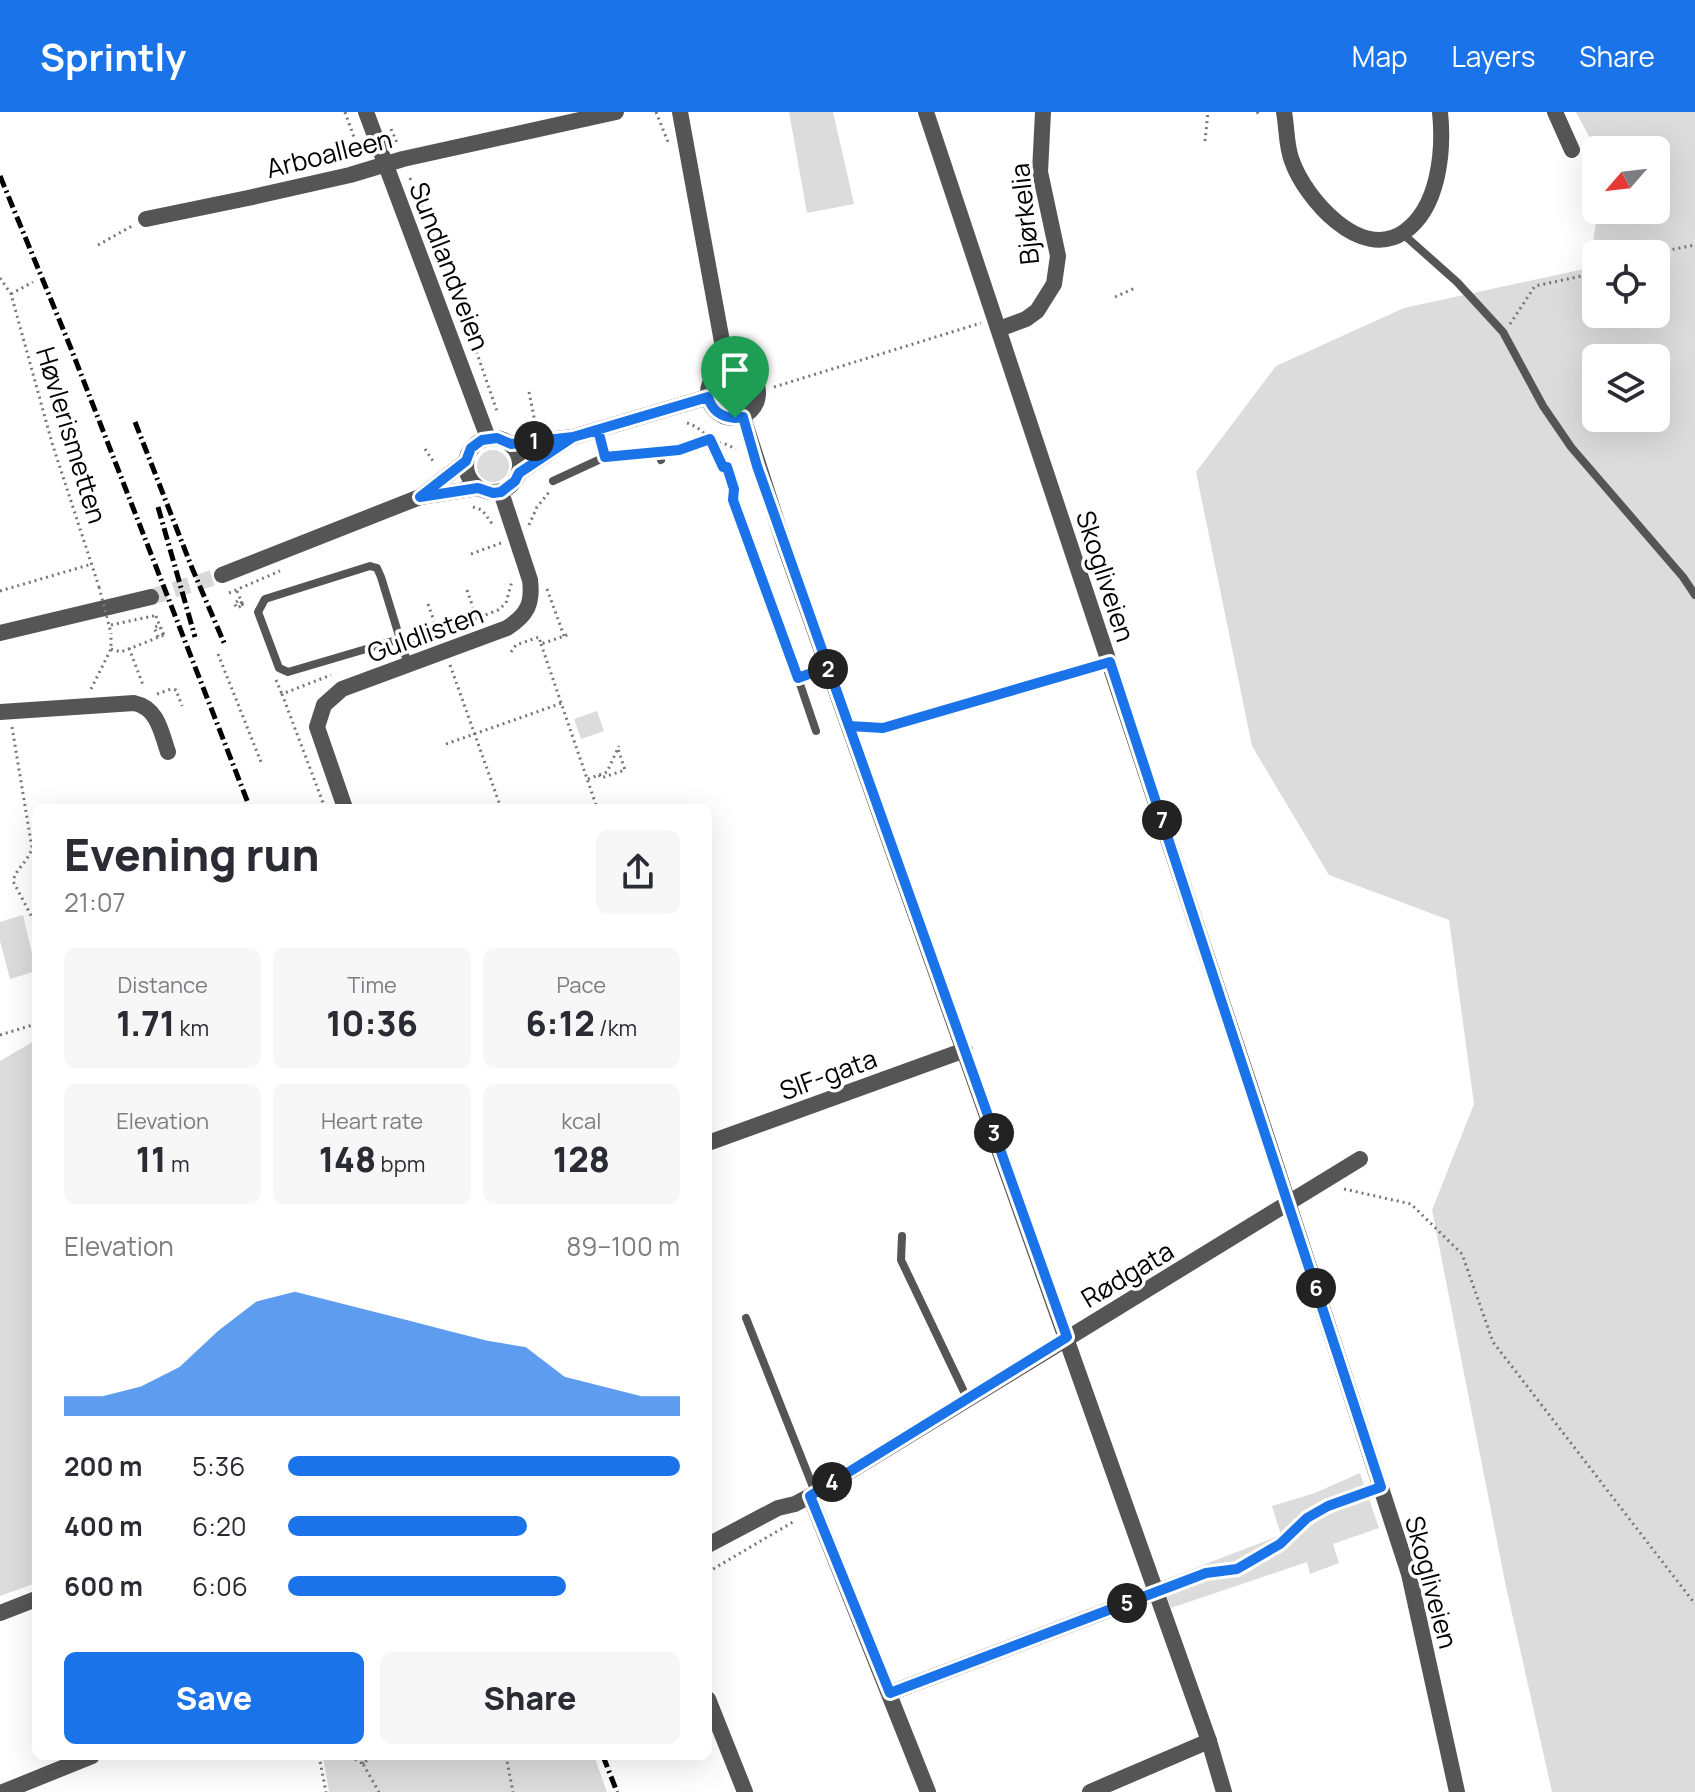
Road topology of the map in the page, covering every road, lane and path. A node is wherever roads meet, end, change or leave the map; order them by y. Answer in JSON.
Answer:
{"nodes":[{"id":1,"x":345,"y":112,"type":"edge"},
{"id":2,"x":366,"y":112,"type":"edge"},
{"id":3,"x":616,"y":112,"type":"edge"},
{"id":4,"x":656,"y":112,"type":"edge"},
{"id":5,"x":680,"y":112,"type":"edge"},
{"id":6,"x":926,"y":112,"type":"edge"},
{"id":7,"x":1043,"y":112,"type":"edge"},
{"id":8,"x":1208,"y":112,"type":"edge"},
{"id":9,"x":1284,"y":112,"type":"edge"},
{"id":10,"x":1440,"y":112,"type":"edge"},
{"id":11,"x":1555,"y":112,"type":"edge"},
{"id":12,"x":1205,"y":141,"type":"dead end"},
{"id":13,"x":672,"y":149,"type":"dead end"},
{"id":14,"x":1572,"y":150,"type":"dead end"},
{"id":15,"x":385,"y":164,"type":"junction"},
{"id":16,"x":363,"y":171,"type":"junction"},
{"id":17,"x":410,"y":178,"type":"dead end"},
{"id":18,"x":146,"y":219,"type":"joint"},
{"id":19,"x":1402,"y":233,"type":"junction"},
{"id":20,"x":98,"y":245,"type":"dead end"},
{"id":21,"x":1695,"y":245,"type":"edge"},
{"id":22,"x":1670,"y":250,"type":"edge"},
{"id":23,"x":1582,"y":276,"type":"edge"},
{"id":24,"x":0,"y":278,"type":"edge"},
{"id":25,"x":33,"y":282,"type":"dead end"},
{"id":26,"x":1135,"y":288,"type":"dead end"},
{"id":27,"x":11,"y":294,"type":"junction"},
{"id":28,"x":1115,"y":297,"type":"dead end"},
{"id":29,"x":998,"y":324,"type":"junction"},
{"id":30,"x":1503,"y":332,"type":"junction"},
{"id":31,"x":727,"y":369,"type":"junction"},
{"id":32,"x":774,"y":387,"type":"dead end"},
{"id":33,"x":529,"y":392,"type":"dead end"},
{"id":34,"x":708,"y":397,"type":"junction"},
{"id":35,"x":498,"y":414,"type":"dead end"},
{"id":36,"x":743,"y":417,"type":"junction"},
{"id":37,"x":687,"y":423,"type":"dead end"},
{"id":38,"x":537,"y":428,"type":"dead end"},
{"id":39,"x":598,"y":430,"type":"junction"},
{"id":40,"x":573,"y":437,"type":"junction"},
{"id":41,"x":488,"y":438,"type":"junction"},
{"id":42,"x":711,"y":441,"type":"junction"},
{"id":43,"x":511,"y":444,"type":"junction"},
{"id":44,"x":425,"y":449,"type":"dead end"},
{"id":45,"x":736,"y":449,"type":"dead end"},
{"id":46,"x":659,"y":456,"type":"joint"},
{"id":47,"x":605,"y":457,"type":"junction"},
{"id":48,"x":466,"y":461,"type":"junction"},
{"id":49,"x":726,"y":466,"type":"joint"},
{"id":50,"x":437,"y":467,"type":"dead end"},
{"id":51,"x":519,"y":473,"type":"junction"},
{"id":52,"x":553,"y":481,"type":"joint"},
{"id":53,"x":478,"y":488,"type":"junction"},
{"id":54,"x":501,"y":492,"type":"junction"},
{"id":55,"x":420,"y":497,"type":"junction"},
{"id":56,"x":464,"y":505,"type":"dead end"},
{"id":57,"x":528,"y":534,"type":"dead end"},
{"id":58,"x":471,"y":554,"type":"dead end"},
{"id":59,"x":92,"y":564,"type":"junction"},
{"id":60,"x":290,"y":566,"type":"dead end"},
{"id":61,"x":222,"y":575,"type":"tunnel mouth"},
{"id":62,"x":237,"y":590,"type":"junction"},
{"id":63,"x":467,"y":590,"type":"dead end"},
{"id":64,"x":0,"y":591,"type":"edge"},
{"id":65,"x":229,"y":593,"type":"dead end"},
{"id":66,"x":1695,"y":595,"type":"edge"},
{"id":67,"x":151,"y":597,"type":"tunnel mouth"},
{"id":68,"x":428,"y":604,"type":"dead end"},
{"id":69,"x":244,"y":608,"type":"dead end"},
{"id":70,"x":477,"y":619,"type":"dead end"},
{"id":71,"x":102,"y":626,"type":"dead end"},
{"id":72,"x":0,"y":633,"type":"edge"},
{"id":73,"x":570,"y":634,"type":"dead end"},
{"id":74,"x":156,"y":637,"type":"junction"},
{"id":75,"x":400,"y":639,"type":"junction"},
{"id":76,"x":541,"y":644,"type":"junction"},
{"id":77,"x":129,"y":648,"type":"junction"},
{"id":78,"x":111,"y":649,"type":"junction"},
{"id":79,"x":445,"y":650,"type":"junction"},
{"id":80,"x":511,"y":652,"type":"dead end"},
{"id":81,"x":218,"y":654,"type":"dead end"},
{"id":82,"x":1110,"y":662,"type":"junction"},
{"id":83,"x":408,"y":664,"type":"junction"},
{"id":84,"x":828,"y":667,"type":"junction"},
{"id":85,"x":798,"y":678,"type":"junction"},
{"id":86,"x":143,"y":685,"type":"dead end"},
{"id":87,"x":91,"y":689,"type":"dead end"},
{"id":88,"x":176,"y":690,"type":"dead end"},
{"id":89,"x":562,"y":703,"type":"junction"},
{"id":90,"x":182,"y":706,"type":"dead end"},
{"id":91,"x":5,"y":716,"type":"edge"},
{"id":92,"x":849,"y":726,"type":"junction"},
{"id":93,"x":816,"y":731,"type":"dead end"},
{"id":94,"x":474,"y":734,"type":"junction"},
{"id":95,"x":446,"y":744,"type":"dead end"},
{"id":96,"x":168,"y":752,"type":"dead end"},
{"id":97,"x":261,"y":762,"type":"dead end"},
{"id":98,"x":599,"y":775,"type":"junction"},
{"id":99,"x":588,"y":779,"type":"junction"},
{"id":100,"x":344,"y":804,"type":"edge"},
{"id":101,"x":500,"y":804,"type":"edge"},
{"id":102,"x":596,"y":804,"type":"edge"},
{"id":103,"x":32,"y":848,"type":"edge"},
{"id":104,"x":32,"y":848,"type":"edge"},
{"id":105,"x":32,"y":917,"type":"edge"},
{"id":106,"x":32,"y":1025,"type":"edge"},
{"id":107,"x":0,"y":1034,"type":"edge"},
{"id":108,"x":965,"y":1050,"type":"junction"},
{"id":109,"x":712,"y":1142,"type":"edge"},
{"id":110,"x":1360,"y":1159,"type":"dead end"},
{"id":111,"x":1320,"y":1184,"type":"junction"},
{"id":112,"x":1288,"y":1202,"type":"junction"},
{"id":113,"x":902,"y":1236,"type":"dead end"},
{"id":114,"x":746,"y":1318,"type":"dead end"},
{"id":115,"x":1067,"y":1337,"type":"junction"},
{"id":116,"x":967,"y":1398,"type":"junction"},
{"id":117,"x":1381,"y":1487,"type":"junction"},
{"id":118,"x":807,"y":1497,"type":"junction"},
{"id":119,"x":712,"y":1543,"type":"edge"},
{"id":120,"x":712,"y":1570,"type":"edge"},
{"id":121,"x":1156,"y":1592,"type":"junction"},
{"id":122,"x":32,"y":1601,"type":"edge"},
{"id":123,"x":1695,"y":1604,"type":"edge"},
{"id":124,"x":0,"y":1613,"type":"edge"},
{"id":125,"x":890,"y":1693,"type":"junction"},
{"id":126,"x":712,"y":1709,"type":"edge"},
{"id":127,"x":1209,"y":1741,"type":"junction"},
{"id":128,"x":82,"y":1760,"type":"edge"},
{"id":129,"x":320,"y":1760,"type":"edge"},
{"id":130,"x":356,"y":1760,"type":"edge"},
{"id":131,"x":362,"y":1760,"type":"edge"},
{"id":132,"x":367,"y":1760,"type":"edge"},
{"id":133,"x":507,"y":1760,"type":"edge"},
{"id":134,"x":363,"y":1764,"type":"junction"},
{"id":135,"x":3,"y":1792,"type":"edge"},
{"id":136,"x":326,"y":1792,"type":"edge"},
{"id":137,"x":379,"y":1792,"type":"edge"},
{"id":138,"x":513,"y":1792,"type":"edge"},
{"id":139,"x":745,"y":1792,"type":"edge"},
{"id":140,"x":928,"y":1792,"type":"edge"},
{"id":141,"x":1090,"y":1792,"type":"edge"},
{"id":142,"x":1224,"y":1792,"type":"edge"},
{"id":143,"x":1457,"y":1792,"type":"edge"}],
"edges":[{"from":1,"to":16,"type":"path"},
{"from":2,"to":15,"type":"street","name":"Sundlandveien"},
{"from":3,"to":15,"type":"street","name":"Arboalleen"},
{"from":4,"to":13,"type":"path"},
{"from":5,"to":31,"type":"street"},
{"from":6,"to":29,"type":"street","name":"Skogliveien"},
{"from":7,"to":29,"type":"street","name":"Bjørkelia"},
{"from":8,"to":12,"type":"path"},
{"from":9,"to":19,"type":"street"},
{"from":10,"to":19,"type":"street"},
{"from":11,"to":14,"type":"street"},
{"from":15,"to":16,"type":"street","name":"Arboalleen"},
{"from":15,"to":41,"type":"street","name":"Sundlandveien"},
{"from":16,"to":18,"type":"street","name":"Arboalleen"},
{"from":17,"to":35,"type":"path"},
{"from":18,"to":20,"type":"path"},
{"from":19,"to":30,"type":"lane"},
{"from":21,"to":22,"type":"path"},
{"from":23,"to":30,"type":"path"},
{"from":24,"to":27,"type":"path"},
{"from":25,"to":27,"type":"path"},
{"from":26,"to":28,"type":"path"},
{"from":27,"to":59,"type":"path","name":"Høvlerismetten"},
{"from":29,"to":32,"type":"path"},
{"from":29,"to":82,"type":"street","name":"Skogliveien"},
{"from":30,"to":66,"type":"lane"},
{"from":31,"to":34,"type":"street"},
{"from":31,"to":36,"type":"street"},
{"from":33,"to":38,"type":"path"},
{"from":34,"to":36,"type":"street"},
{"from":34,"to":39,"type":"street"},
{"from":36,"to":84,"type":"street"},
{"from":37,"to":42,"type":"path"},
{"from":39,"to":40,"type":"street"},
{"from":39,"to":47,"type":"lane"},
{"from":40,"to":43,"type":"street"},
{"from":40,"to":51,"type":"street"},
{"from":41,"to":43,"type":"street"},
{"from":41,"to":48,"type":"street"},
{"from":42,"to":45,"type":"path"},
{"from":42,"to":46,"type":"path"},
{"from":42,"to":49,"type":"path"},
{"from":43,"to":51,"type":"street"},
{"from":44,"to":50,"type":"path"},
{"from":46,"to":47,"type":"lane"},
{"from":47,"to":52,"type":"lane"},
{"from":48,"to":53,"type":"street"},
{"from":48,"to":55,"type":"street"},
{"from":49,"to":85,"type":"lane"},
{"from":51,"to":54,"type":"street"},
{"from":52,"to":57,"type":"path"},
{"from":53,"to":54,"type":"street"},
{"from":53,"to":55,"type":"street"},
{"from":54,"to":79,"type":"street","name":"Guldlisten"},
{"from":55,"to":61,"type":"street"},
{"from":56,"to":58,"type":"path"},
{"from":59,"to":64,"type":"path"},
{"from":59,"to":78,"type":"path","name":"Høvlerismetten","bridge":true},
{"from":60,"to":62,"type":"path"},
{"from":62,"to":65,"type":"path"},
{"from":62,"to":69,"type":"path","bridge":true},
{"from":63,"to":70,"type":"path"},
{"from":67,"to":72,"type":"street"},
{"from":68,"to":79,"type":"path"},
{"from":71,"to":74,"type":"path"},
{"from":73,"to":76,"type":"path"},
{"from":74,"to":74,"type":"path","bridge":true},
{"from":74,"to":77,"type":"path"},
{"from":75,"to":75,"type":"lane"},
{"from":75,"to":83,"type":"lane"},
{"from":76,"to":80,"type":"path"},
{"from":76,"to":89,"type":"path"},
{"from":77,"to":78,"type":"path"},
{"from":77,"to":86,"type":"path"},
{"from":78,"to":87,"type":"path"},
{"from":79,"to":83,"type":"street","name":"Guldlisten"},
{"from":79,"to":94,"type":"path"},
{"from":81,"to":97,"type":"path"},
{"from":82,"to":92,"type":"path"},
{"from":82,"to":112,"type":"street","name":"Skogliveien"},
{"from":83,"to":100,"type":"street","name":"Guldlisten"},
{"from":84,"to":85,"type":"lane"},
{"from":84,"to":92,"type":"street"},
{"from":85,"to":93,"type":"lane"},
{"from":88,"to":90,"type":"path"},
{"from":89,"to":94,"type":"path"},
{"from":89,"to":99,"type":"path"},
{"from":91,"to":96,"type":"street"},
{"from":91,"to":103,"type":"path"},
{"from":92,"to":108,"type":"street"},
{"from":94,"to":95,"type":"path"},
{"from":94,"to":101,"type":"path"},
{"from":98,"to":98,"type":"path"},
{"from":98,"to":99,"type":"path"},
{"from":99,"to":102,"type":"path"},
{"from":104,"to":105,"type":"path"},
{"from":106,"to":107,"type":"path"},
{"from":108,"to":109,"type":"street","name":"SIF-gata"},
{"from":108,"to":115,"type":"street"},
{"from":110,"to":111,"type":"street","name":"Rødgata"},
{"from":111,"to":112,"type":"street","name":"Rødgata"},
{"from":111,"to":123,"type":"path"},
{"from":112,"to":115,"type":"street","name":"Rødgata"},
{"from":112,"to":117,"type":"street","name":"Skogliveien"},
{"from":113,"to":116,"type":"lane"},
{"from":114,"to":118,"type":"lane"},
{"from":115,"to":116,"type":"street","name":"Rødgata"},
{"from":115,"to":121,"type":"street"},
{"from":116,"to":118,"type":"street","name":"Rødgata"},
{"from":117,"to":121,"type":"path"},
{"from":117,"to":143,"type":"street","name":"Skogliveien"},
{"from":118,"to":119,"type":"street","name":"Rødgata"},
{"from":118,"to":120,"type":"path"},
{"from":118,"to":125,"type":"street"},
{"from":121,"to":125,"type":"street"},
{"from":121,"to":127,"type":"street"},
{"from":122,"to":124,"type":"street"},
{"from":125,"to":140,"type":"street"},
{"from":126,"to":139,"type":"street"},
{"from":127,"to":141,"type":"street"},
{"from":127,"to":142,"type":"street"},
{"from":128,"to":135,"type":"street"},
{"from":129,"to":136,"type":"path"},
{"from":130,"to":134,"type":"path"},
{"from":131,"to":134,"type":"path"},
{"from":132,"to":134,"type":"path"},
{"from":133,"to":138,"type":"path"},
{"from":134,"to":137,"type":"path"}]}
